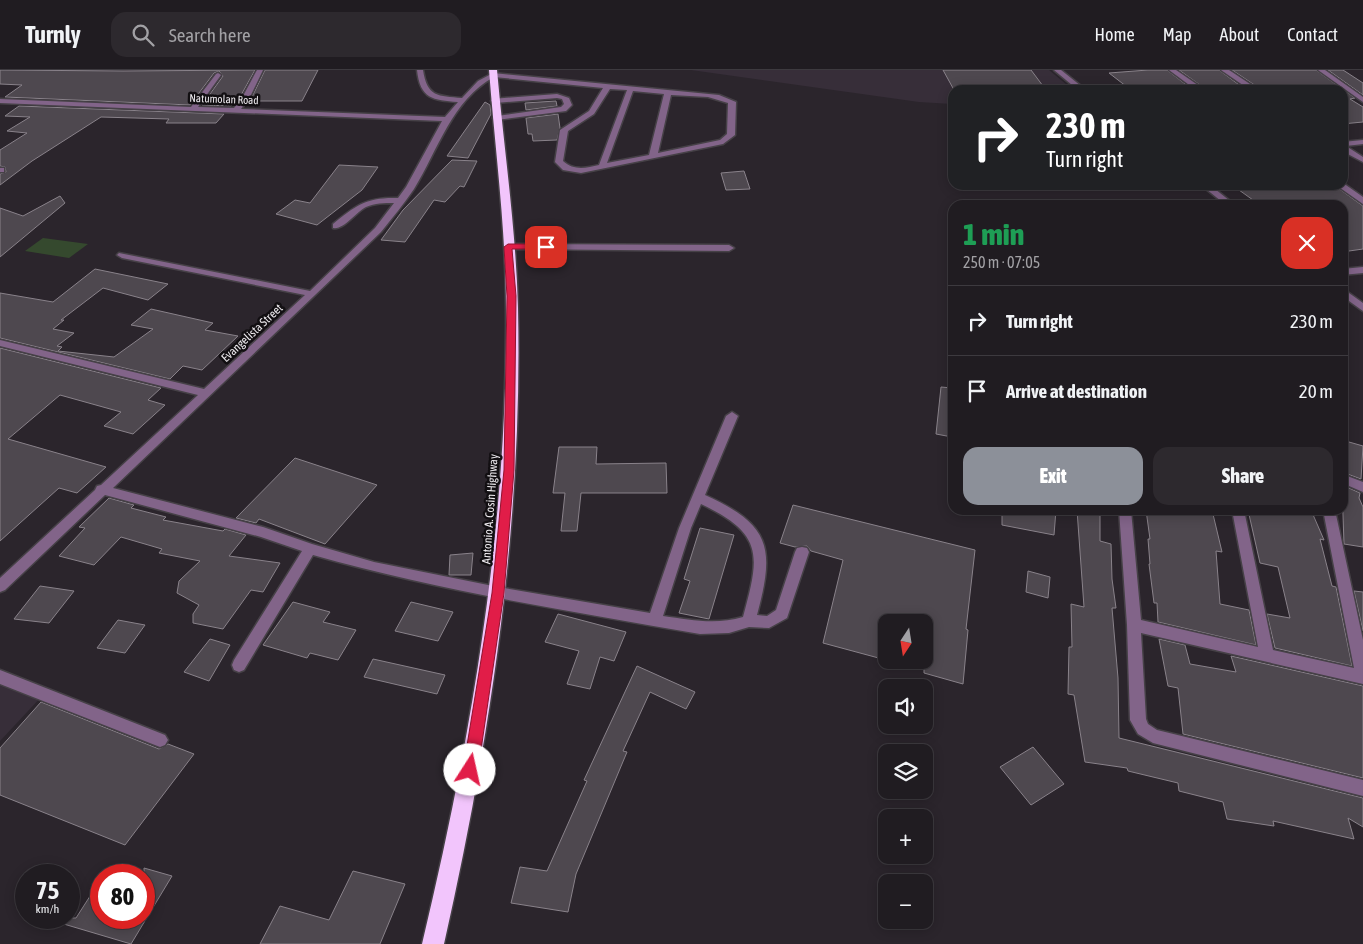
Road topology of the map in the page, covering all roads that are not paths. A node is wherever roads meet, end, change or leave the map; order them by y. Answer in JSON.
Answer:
{"nodes":[{"id":1,"x":260,"y":70,"type":"edge"},
{"id":2,"x":420,"y":70,"type":"edge"},
{"id":3,"x":1057,"y":70,"type":"edge"},
{"id":4,"x":1172,"y":70,"type":"edge"},
{"id":5,"x":1224,"y":70,"type":"edge"},
{"id":6,"x":1320,"y":70,"type":"edge"},
{"id":7,"x":493,"y":73,"type":"edge"},
{"id":8,"x":218,"y":74,"type":"dead end"},
{"id":9,"x":1076,"y":85,"type":"edge"},
{"id":10,"x":1194,"y":85,"type":"edge"},
{"id":11,"x":1247,"y":85,"type":"edge"},
{"id":12,"x":1342,"y":85,"type":"edge"},
{"id":13,"x":608,"y":86,"type":"junction"},
{"id":14,"x":631,"y":88,"type":"junction"},
{"id":15,"x":1348,"y":90,"type":"edge"},
{"id":16,"x":668,"y":92,"type":"junction"},
{"id":17,"x":464,"y":100,"type":"junction"},
{"id":18,"x":1363,"y":100,"type":"edge"},
{"id":19,"x":0,"y":101,"type":"edge"},
{"id":20,"x":495,"y":101,"type":"junction"},
{"id":21,"x":194,"y":109,"type":"junction"},
{"id":22,"x":236,"y":110,"type":"junction"},
{"id":23,"x":497,"y":118,"type":"junction"},
{"id":24,"x":447,"y":119,"type":"junction"},
{"id":25,"x":1363,"y":142,"type":"edge"},
{"id":26,"x":1348,"y":145,"type":"edge"},
{"id":27,"x":1348,"y":150,"type":"edge"},
{"id":28,"x":653,"y":156,"type":"junction"},
{"id":29,"x":1363,"y":160,"type":"edge"},
{"id":30,"x":602,"y":166,"type":"junction"},
{"id":31,"x":1212,"y":190,"type":"edge"},
{"id":32,"x":1347,"y":190,"type":"edge"},
{"id":33,"x":1224,"y":200,"type":"edge"},
{"id":34,"x":400,"y":201,"type":"junction"},
{"id":35,"x":1363,"y":201,"type":"edge"},
{"id":36,"x":336,"y":226,"type":"dead end"},
{"id":37,"x":508,"y":247,"type":"junction"},
{"id":38,"x":729,"y":248,"type":"dead end"},
{"id":39,"x":122,"y":255,"type":"dead end"},
{"id":40,"x":1363,"y":270,"type":"edge"},
{"id":41,"x":1348,"y":271,"type":"edge"},
{"id":42,"x":312,"y":294,"type":"junction"},
{"id":43,"x":1348,"y":296,"type":"edge"},
{"id":44,"x":1362,"y":306,"type":"edge"},
{"id":45,"x":0,"y":343,"type":"edge"},
{"id":46,"x":206,"y":392,"type":"junction"},
{"id":47,"x":732,"y":416,"type":"dead end"},
{"id":48,"x":1348,"y":481,"type":"edge"},
{"id":49,"x":1363,"y":487,"type":"edge"},
{"id":50,"x":101,"y":490,"type":"junction"},
{"id":51,"x":698,"y":497,"type":"junction"},
{"id":52,"x":1125,"y":515,"type":"edge"},
{"id":53,"x":1239,"y":515,"type":"edge"},
{"id":54,"x":1330,"y":515,"type":"edge"},
{"id":55,"x":310,"y":549,"type":"junction"},
{"id":56,"x":802,"y":552,"type":"dead end"},
{"id":57,"x":2,"y":582,"type":"edge"},
{"id":58,"x":498,"y":593,"type":"junction"},
{"id":59,"x":655,"y":620,"type":"junction"},
{"id":60,"x":749,"y":621,"type":"junction"},
{"id":61,"x":1134,"y":625,"type":"junction"},
{"id":62,"x":1267,"y":656,"type":"junction"},
{"id":63,"x":239,"y":665,"type":"dead end"},
{"id":64,"x":1363,"y":676,"type":"edge"},
{"id":65,"x":0,"y":677,"type":"edge"},
{"id":66,"x":160,"y":740,"type":"dead end"},
{"id":67,"x":1363,"y":788,"type":"edge"},
{"id":68,"x":433,"y":944,"type":"edge"}],
"edges":[{"from":1,"to":22,"type":"street"},
{"from":2,"to":17,"type":"street"},
{"from":3,"to":9,"type":"street"},
{"from":4,"to":10,"type":"street"},
{"from":5,"to":11,"type":"street"},
{"from":6,"to":12,"type":"street"},
{"from":7,"to":13,"type":"street"},
{"from":7,"to":17,"type":"street","name":"Evangelista Street"},
{"from":7,"to":20,"type":"highway","name":"Antonio A. Cosin Highway"},
{"from":8,"to":21,"type":"street"},
{"from":13,"to":14,"type":"street"},
{"from":13,"to":30,"type":"street"},
{"from":14,"to":16,"type":"street"},
{"from":14,"to":30,"type":"street"},
{"from":15,"to":18,"type":"street"},
{"from":16,"to":28,"type":"street"},
{"from":16,"to":28,"type":"street"},
{"from":17,"to":24,"type":"street","name":"Evangelista Street"},
{"from":19,"to":21,"type":"street","name":"Natumolan Road"},
{"from":20,"to":23,"type":"highway","name":"Antonio A. Cosin Highway"},
{"from":20,"to":23,"type":"street"},
{"from":21,"to":22,"type":"street","name":"Natumolan Road"},
{"from":22,"to":24,"type":"street","name":"Natumolan Road"},
{"from":23,"to":37,"type":"highway","name":"Antonio A. Cosin Highway"},
{"from":24,"to":34,"type":"street","name":"Evangelista Street"},
{"from":25,"to":26,"type":"street"},
{"from":27,"to":29,"type":"street"},
{"from":28,"to":30,"type":"street"},
{"from":31,"to":33,"type":"street"},
{"from":32,"to":35,"type":"street"},
{"from":34,"to":36,"type":"street"},
{"from":34,"to":42,"type":"street","name":"Evangelista Street"},
{"from":37,"to":38,"type":"street"},
{"from":37,"to":58,"type":"highway","name":"Antonio A. Cosin Highway"},
{"from":39,"to":42,"type":"street"},
{"from":40,"to":41,"type":"street"},
{"from":42,"to":46,"type":"street","name":"Evangelista Street"},
{"from":43,"to":44,"type":"street"},
{"from":45,"to":46,"type":"street"},
{"from":46,"to":50,"type":"street","name":"Evangelista Street"},
{"from":47,"to":51,"type":"street"},
{"from":48,"to":49,"type":"street"},
{"from":50,"to":55,"type":"street"},
{"from":50,"to":57,"type":"street","name":"Evangelista Street"},
{"from":51,"to":59,"type":"street"},
{"from":51,"to":60,"type":"street"},
{"from":52,"to":61,"type":"street"},
{"from":53,"to":62,"type":"street"},
{"from":54,"to":64,"type":"street"},
{"from":55,"to":58,"type":"street"},
{"from":55,"to":63,"type":"street"},
{"from":56,"to":60,"type":"street"},
{"from":58,"to":59,"type":"street"},
{"from":58,"to":68,"type":"highway","name":"Antonio A. Cosin Highway"},
{"from":59,"to":60,"type":"street"},
{"from":61,"to":62,"type":"street"},
{"from":61,"to":67,"type":"street"},
{"from":62,"to":64,"type":"street"},
{"from":65,"to":66,"type":"street"}]}
